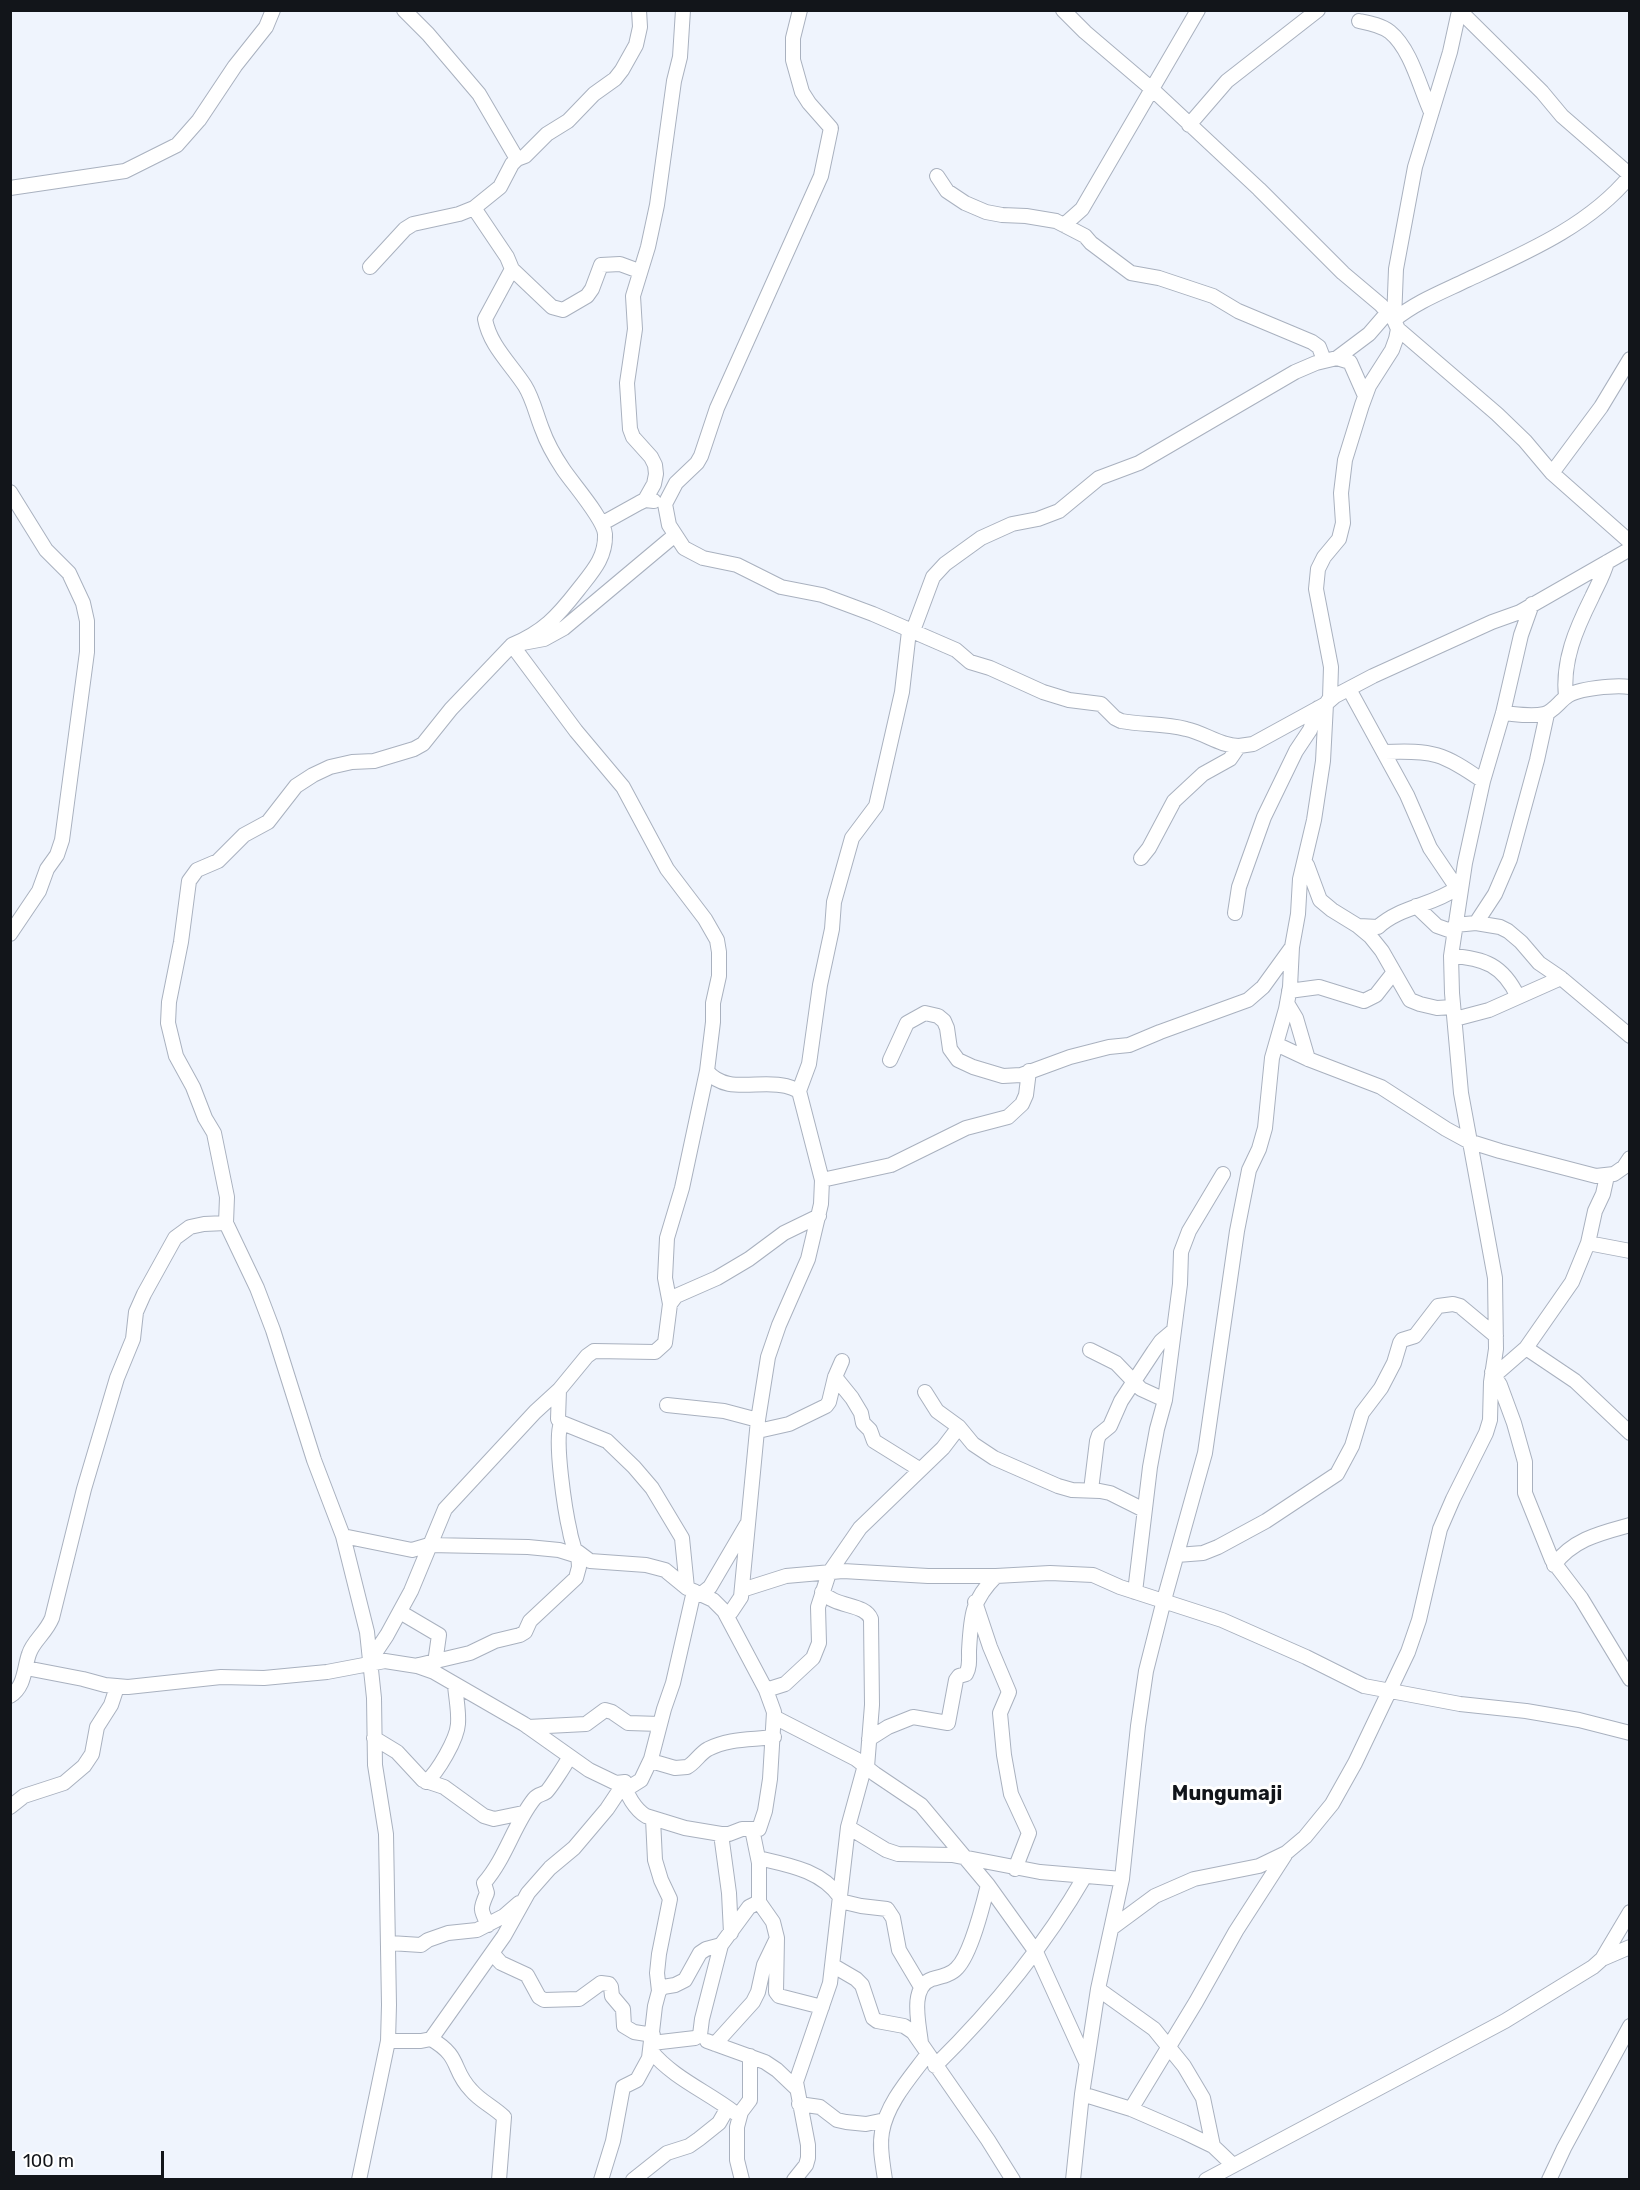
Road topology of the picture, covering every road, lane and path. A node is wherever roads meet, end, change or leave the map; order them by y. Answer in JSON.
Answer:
{"nodes":[{"id":1,"x":273,"y":10,"type":"edge"},
{"id":2,"x":404,"y":10,"type":"edge"},
{"id":3,"x":639,"y":10,"type":"edge"},
{"id":4,"x":683,"y":10,"type":"edge"},
{"id":5,"x":801,"y":10,"type":"edge"},
{"id":6,"x":1063,"y":10,"type":"edge"},
{"id":7,"x":1198,"y":10,"type":"edge"},
{"id":8,"x":1318,"y":10,"type":"edge"},
{"id":9,"x":1459,"y":11,"type":"edge"},
{"id":10,"x":1359,"y":21,"type":"dead end"},
{"id":11,"x":1153,"y":90,"type":"junction"},
{"id":12,"x":1431,"y":112,"type":"junction"},
{"id":13,"x":1189,"y":125,"type":"junction"},
{"id":14,"x":517,"y":159,"type":"junction"},
{"id":15,"x":1629,"y":175,"type":"edge"},
{"id":16,"x":938,"y":176,"type":"dead end"},
{"id":17,"x":10,"y":188,"type":"edge"},
{"id":18,"x":474,"y":208,"type":"junction"},
{"id":19,"x":1064,"y":225,"type":"junction"},
{"id":20,"x":370,"y":267,"type":"dead end"},
{"id":21,"x":512,"y":269,"type":"junction"},
{"id":22,"x":639,"y":271,"type":"junction"},
{"id":23,"x":1394,"y":320,"type":"junction"},
{"id":24,"x":1330,"y":359,"type":"junction"},
{"id":25,"x":1629,"y":359,"type":"edge"},
{"id":26,"x":1365,"y":396,"type":"junction"},
{"id":27,"x":1552,"y":473,"type":"junction"},
{"id":28,"x":10,"y":492,"type":"edge"},
{"id":29,"x":645,"y":500,"type":"junction"},
{"id":30,"x":665,"y":504,"type":"junction"},
{"id":31,"x":603,"y":523,"type":"junction"},
{"id":32,"x":675,"y":535,"type":"junction"},
{"id":33,"x":1629,"y":542,"type":"edge"},
{"id":34,"x":1629,"y":549,"type":"edge"},
{"id":35,"x":1607,"y":562,"type":"junction"},
{"id":36,"x":1532,"y":604,"type":"junction"},
{"id":37,"x":909,"y":631,"type":"junction"},
{"id":38,"x":512,"y":645,"type":"junction"},
{"id":39,"x":1629,"y":687,"type":"edge"},
{"id":40,"x":1349,"y":689,"type":"junction"},
{"id":41,"x":1566,"y":697,"type":"junction"},
{"id":42,"x":1323,"y":705,"type":"junction"},
{"id":43,"x":1503,"y":713,"type":"junction"},
{"id":44,"x":1547,"y":714,"type":"junction"},
{"id":45,"x":1239,"y":746,"type":"junction"},
{"id":46,"x":1384,"y":752,"type":"junction"},
{"id":47,"x":1483,"y":781,"type":"junction"},
{"id":48,"x":1141,"y":858,"type":"dead end"},
{"id":49,"x":1307,"y":865,"type":"dead end"},
{"id":50,"x":1458,"y":892,"type":"junction"},
{"id":51,"x":1416,"y":906,"type":"junction"},
{"id":52,"x":1235,"y":913,"type":"dead end"},
{"id":53,"x":1476,"y":923,"type":"junction"},
{"id":54,"x":1358,"y":926,"type":"junction"},
{"id":55,"x":1455,"y":929,"type":"junction"},
{"id":56,"x":10,"y":934,"type":"edge"},
{"id":57,"x":1292,"y":947,"type":"junction"},
{"id":58,"x":1451,"y":956,"type":"junction"},
{"id":59,"x":1394,"y":972,"type":"junction"},
{"id":60,"x":1562,"y":978,"type":"junction"},
{"id":61,"x":1288,"y":997,"type":"junction"},
{"id":62,"x":1518,"y":997,"type":"junction"},
{"id":63,"x":1454,"y":1013,"type":"junction"},
{"id":64,"x":1629,"y":1036,"type":"edge"},
{"id":65,"x":1276,"y":1044,"type":"junction"},
{"id":66,"x":1308,"y":1059,"type":"junction"},
{"id":67,"x":890,"y":1060,"type":"dead end"},
{"id":68,"x":707,"y":1071,"type":"junction"},
{"id":69,"x":1029,"y":1071,"type":"junction"},
{"id":70,"x":799,"y":1091,"type":"junction"},
{"id":71,"x":1468,"y":1141,"type":"junction"},
{"id":72,"x":1629,"y":1158,"type":"edge"},
{"id":73,"x":1223,"y":1174,"type":"dead end"},
{"id":74,"x":1607,"y":1176,"type":"junction"},
{"id":75,"x":822,"y":1180,"type":"junction"},
{"id":76,"x":819,"y":1216,"type":"junction"},
{"id":77,"x":226,"y":1223,"type":"junction"},
{"id":78,"x":1588,"y":1244,"type":"junction"},
{"id":79,"x":1629,"y":1251,"type":"edge"},
{"id":80,"x":670,"y":1304,"type":"junction"},
{"id":81,"x":1174,"y":1330,"type":"junction"},
{"id":82,"x":1496,"y":1336,"type":"junction"},
{"id":83,"x":1527,"y":1347,"type":"junction"},
{"id":84,"x":1090,"y":1350,"type":"dead end"},
{"id":85,"x":842,"y":1361,"type":"dead end"},
{"id":86,"x":1494,"y":1374,"type":"junction"},
{"id":87,"x":835,"y":1377,"type":"junction"},
{"id":88,"x":1134,"y":1384,"type":"junction"},
{"id":89,"x":559,"y":1390,"type":"junction"},
{"id":90,"x":925,"y":1392,"type":"dead end"},
{"id":91,"x":1165,"y":1400,"type":"junction"},
{"id":92,"x":667,"y":1405,"type":"dead end"},
{"id":93,"x":561,"y":1423,"type":"junction"},
{"id":94,"x":758,"y":1426,"type":"junction"},
{"id":95,"x":958,"y":1427,"type":"junction"},
{"id":96,"x":1629,"y":1433,"type":"edge"},
{"id":97,"x":919,"y":1469,"type":"junction"},
{"id":98,"x":1091,"y":1490,"type":"junction"},
{"id":99,"x":1144,"y":1510,"type":"junction"},
{"id":100,"x":748,"y":1523,"type":"junction"},
{"id":101,"x":1629,"y":1525,"type":"edge"},
{"id":102,"x":343,"y":1536,"type":"junction"},
{"id":103,"x":429,"y":1545,"type":"junction"},
{"id":104,"x":576,"y":1554,"type":"junction"},
{"id":105,"x":1177,"y":1555,"type":"junction"},
{"id":106,"x":1554,"y":1565,"type":"junction"},
{"id":107,"x":828,"y":1573,"type":"junction"},
{"id":108,"x":996,"y":1576,"type":"junction"},
{"id":109,"x":742,"y":1590,"type":"junction"},
{"id":110,"x":694,"y":1591,"type":"junction"},
{"id":111,"x":822,"y":1592,"type":"junction"},
{"id":112,"x":1135,"y":1592,"type":"junction"},
{"id":113,"x":1164,"y":1600,"type":"junction"},
{"id":114,"x":975,"y":1602,"type":"junction"},
{"id":115,"x":724,"y":1611,"type":"junction"},
{"id":116,"x":400,"y":1612,"type":"junction"},
{"id":117,"x":369,"y":1662,"type":"junction"},
{"id":118,"x":435,"y":1663,"type":"junction"},
{"id":119,"x":417,"y":1666,"type":"junction"},
{"id":120,"x":26,"y":1668,"type":"junction"},
{"id":121,"x":1629,"y":1679,"type":"edge"},
{"id":122,"x":455,"y":1685,"type":"junction"},
{"id":123,"x":117,"y":1687,"type":"junction"},
{"id":124,"x":766,"y":1690,"type":"junction"},
{"id":125,"x":1388,"y":1691,"type":"junction"},
{"id":126,"x":10,"y":1696,"type":"edge"},
{"id":127,"x":774,"y":1717,"type":"junction"},
{"id":128,"x":660,"y":1724,"type":"junction"},
{"id":129,"x":528,"y":1727,"type":"junction"},
{"id":130,"x":1629,"y":1733,"type":"edge"},
{"id":131,"x":774,"y":1737,"type":"junction"},
{"id":132,"x":374,"y":1738,"type":"junction"},
{"id":133,"x":869,"y":1739,"type":"junction"},
{"id":134,"x":569,"y":1757,"type":"junction"},
{"id":135,"x":651,"y":1761,"type":"junction"},
{"id":136,"x":866,"y":1766,"type":"junction"},
{"id":137,"x":426,"y":1782,"type":"junction"},
{"id":138,"x":625,"y":1786,"type":"junction"},
{"id":139,"x":10,"y":1806,"type":"edge"},
{"id":140,"x":523,"y":1813,"type":"junction"},
{"id":141,"x":653,"y":1819,"type":"junction"},
{"id":142,"x":848,"y":1827,"type":"junction"},
{"id":143,"x":752,"y":1829,"type":"junction"},
{"id":144,"x":721,"y":1834,"type":"junction"},
{"id":145,"x":1286,"y":1853,"type":"junction"},
{"id":146,"x":758,"y":1858,"type":"junction"},
{"id":147,"x":965,"y":1858,"type":"junction"},
{"id":148,"x":1015,"y":1869,"type":"junction"},
{"id":149,"x":1085,"y":1876,"type":"junction"},
{"id":150,"x":1122,"y":1879,"type":"junction"},
{"id":151,"x":988,"y":1885,"type":"junction"},
{"id":152,"x":528,"y":1893,"type":"junction"},
{"id":153,"x":840,"y":1899,"type":"junction"},
{"id":154,"x":759,"y":1902,"type":"junction"},
{"id":155,"x":1629,"y":1912,"type":"edge"},
{"id":156,"x":489,"y":1925,"type":"junction"},
{"id":157,"x":1113,"y":1928,"type":"junction"},
{"id":158,"x":731,"y":1933,"type":"junction"},
{"id":159,"x":777,"y":1938,"type":"junction"},
{"id":160,"x":390,"y":1943,"type":"junction"},
{"id":161,"x":721,"y":1945,"type":"junction"},
{"id":162,"x":1629,"y":1947,"type":"edge"},
{"id":163,"x":1036,"y":1952,"type":"junction"},
{"id":164,"x":492,"y":1953,"type":"junction"},
{"id":165,"x":1602,"y":1959,"type":"junction"},
{"id":166,"x":832,"y":1965,"type":"junction"},
{"id":167,"x":921,"y":1987,"type":"junction"},
{"id":168,"x":1098,"y":1989,"type":"junction"},
{"id":169,"x":659,"y":1990,"type":"junction"},
{"id":170,"x":822,"y":2007,"type":"junction"},
{"id":171,"x":1629,"y":2026,"type":"edge"},
{"id":172,"x":697,"y":2038,"type":"junction"},
{"id":173,"x":431,"y":2039,"type":"junction"},
{"id":174,"x":388,"y":2041,"type":"junction"},
{"id":175,"x":652,"y":2043,"type":"junction"},
{"id":176,"x":715,"y":2044,"type":"junction"},
{"id":177,"x":1170,"y":2047,"type":"junction"},
{"id":178,"x":750,"y":2056,"type":"junction"},
{"id":179,"x":928,"y":2056,"type":"junction"},
{"id":180,"x":1087,"y":2064,"type":"junction"},
{"id":181,"x":796,"y":2089,"type":"junction"},
{"id":182,"x":1082,"y":2094,"type":"junction"},
{"id":183,"x":799,"y":2104,"type":"junction"},
{"id":184,"x":1131,"y":2109,"type":"junction"},
{"id":185,"x":733,"y":2113,"type":"junction"},
{"id":186,"x":885,"y":2120,"type":"junction"},
{"id":187,"x":1213,"y":2146,"type":"junction"},
{"id":188,"x":1233,"y":2165,"type":"junction"},
{"id":189,"x":1554,"y":2176,"type":"edge"},
{"id":190,"x":359,"y":2180,"type":"edge"},
{"id":191,"x":499,"y":2180,"type":"edge"},
{"id":192,"x":601,"y":2180,"type":"edge"},
{"id":193,"x":633,"y":2180,"type":"edge"},
{"id":194,"x":742,"y":2180,"type":"edge"},
{"id":195,"x":794,"y":2180,"type":"edge"},
{"id":196,"x":885,"y":2180,"type":"edge"},
{"id":197,"x":1013,"y":2180,"type":"edge"},
{"id":198,"x":1073,"y":2180,"type":"edge"},
{"id":199,"x":1206,"y":2180,"type":"edge"}],
"edges":[{"from":1,"to":17,"type":"street"},
{"from":2,"to":14,"type":"street"},
{"from":3,"to":14,"type":"street"},
{"from":4,"to":22,"type":"street"},
{"from":5,"to":30,"type":"street"},
{"from":6,"to":11,"type":"street"},
{"from":7,"to":11,"type":"street"},
{"from":8,"to":13,"type":"street"},
{"from":9,"to":12,"type":"street"},
{"from":9,"to":15,"type":"street"},
{"from":10,"to":12,"type":"street"},
{"from":11,"to":13,"type":"street"},
{"from":11,"to":19,"type":"street"},
{"from":12,"to":23,"type":"street"},
{"from":13,"to":23,"type":"street"},
{"from":14,"to":18,"type":"street"},
{"from":15,"to":23,"type":"street"},
{"from":16,"to":19,"type":"street"},
{"from":18,"to":20,"type":"street"},
{"from":18,"to":21,"type":"street"},
{"from":19,"to":24,"type":"street"},
{"from":21,"to":22,"type":"street"},
{"from":21,"to":31,"type":"street"},
{"from":22,"to":29,"type":"street"},
{"from":23,"to":24,"type":"street"},
{"from":23,"to":26,"type":"street"},
{"from":23,"to":27,"type":"street"},
{"from":24,"to":26,"type":"street"},
{"from":24,"to":37,"type":"street"},
{"from":25,"to":27,"type":"street"},
{"from":26,"to":42,"type":"street"},
{"from":27,"to":33,"type":"street"},
{"from":28,"to":56,"type":"street"},
{"from":29,"to":30,"type":"street"},
{"from":29,"to":31,"type":"street"},
{"from":30,"to":32,"type":"street"},
{"from":31,"to":38,"type":"street"},
{"from":32,"to":37,"type":"street"},
{"from":32,"to":38,"type":"street"},
{"from":34,"to":35,"type":"street"},
{"from":35,"to":36,"type":"street"},
{"from":35,"to":41,"type":"street"},
{"from":36,"to":40,"type":"street"},
{"from":36,"to":43,"type":"street"},
{"from":37,"to":45,"type":"street"},
{"from":37,"to":70,"type":"street"},
{"from":38,"to":68,"type":"street"},
{"from":38,"to":77,"type":"street"},
{"from":39,"to":41,"type":"street"},
{"from":40,"to":42,"type":"street"},
{"from":40,"to":46,"type":"street"},
{"from":41,"to":44,"type":"street"},
{"from":42,"to":45,"type":"street"},
{"from":42,"to":52,"type":"street"},
{"from":42,"to":57,"type":"street"},
{"from":43,"to":44,"type":"street"},
{"from":43,"to":47,"type":"street"},
{"from":44,"to":53,"type":"street"},
{"from":45,"to":48,"type":"street"},
{"from":46,"to":47,"type":"street"},
{"from":46,"to":50,"type":"street"},
{"from":47,"to":50,"type":"street"},
{"from":49,"to":54,"type":"street"},
{"from":50,"to":51,"type":"street"},
{"from":50,"to":55,"type":"street"},
{"from":51,"to":54,"type":"street"},
{"from":51,"to":55,"type":"street"},
{"from":53,"to":55,"type":"street"},
{"from":53,"to":60,"type":"street"},
{"from":54,"to":59,"type":"street"},
{"from":55,"to":58,"type":"street"},
{"from":57,"to":61,"type":"street"},
{"from":57,"to":69,"type":"street"},
{"from":58,"to":62,"type":"street"},
{"from":58,"to":63,"type":"street"},
{"from":59,"to":61,"type":"street"},
{"from":59,"to":63,"type":"street"},
{"from":60,"to":62,"type":"street"},
{"from":60,"to":64,"type":"street"},
{"from":61,"to":65,"type":"street"},
{"from":61,"to":66,"type":"street"},
{"from":62,"to":63,"type":"street"},
{"from":63,"to":71,"type":"street"},
{"from":65,"to":66,"type":"street"},
{"from":65,"to":105,"type":"street"},
{"from":66,"to":71,"type":"street"},
{"from":67,"to":69,"type":"street"},
{"from":68,"to":70,"type":"street"},
{"from":68,"to":80,"type":"street"},
{"from":69,"to":75,"type":"street"},
{"from":70,"to":75,"type":"street"},
{"from":71,"to":74,"type":"street"},
{"from":71,"to":82,"type":"street"},
{"from":72,"to":74,"type":"street"},
{"from":73,"to":81,"type":"street"},
{"from":74,"to":78,"type":"street"},
{"from":75,"to":76,"type":"street"},
{"from":76,"to":80,"type":"street"},
{"from":76,"to":94,"type":"street"},
{"from":77,"to":102,"type":"street"},
{"from":77,"to":120,"type":"street"},
{"from":78,"to":79,"type":"street"},
{"from":78,"to":83,"type":"street"},
{"from":80,"to":89,"type":"street"},
{"from":81,"to":88,"type":"street"},
{"from":81,"to":91,"type":"street"},
{"from":82,"to":86,"type":"street"},
{"from":82,"to":105,"type":"street"},
{"from":83,"to":86,"type":"street"},
{"from":83,"to":96,"type":"street"},
{"from":84,"to":88,"type":"street"},
{"from":85,"to":87,"type":"street"},
{"from":86,"to":106,"type":"street"},
{"from":86,"to":125,"type":"street"},
{"from":87,"to":94,"type":"street"},
{"from":87,"to":97,"type":"street"},
{"from":88,"to":91,"type":"street"},
{"from":88,"to":98,"type":"street"},
{"from":89,"to":93,"type":"street"},
{"from":89,"to":103,"type":"street"},
{"from":90,"to":95,"type":"street"},
{"from":91,"to":99,"type":"street"},
{"from":92,"to":94,"type":"street"},
{"from":93,"to":104,"type":"street"},
{"from":93,"to":110,"type":"street"},
{"from":94,"to":100,"type":"street"},
{"from":95,"to":97,"type":"street"},
{"from":95,"to":98,"type":"street"},
{"from":97,"to":107,"type":"street"},
{"from":98,"to":99,"type":"street"},
{"from":99,"to":112,"type":"street"},
{"from":100,"to":109,"type":"street"},
{"from":100,"to":110,"type":"street"},
{"from":101,"to":106,"type":"street"},
{"from":102,"to":103,"type":"street"},
{"from":102,"to":117,"type":"street"},
{"from":103,"to":104,"type":"street"},
{"from":103,"to":116,"type":"street"},
{"from":104,"to":110,"type":"street"},
{"from":104,"to":118,"type":"street"},
{"from":105,"to":113,"type":"street"},
{"from":106,"to":121,"type":"street"},
{"from":107,"to":108,"type":"street"},
{"from":107,"to":109,"type":"street"},
{"from":107,"to":111,"type":"street"},
{"from":108,"to":112,"type":"street"},
{"from":108,"to":114,"type":"street"},
{"from":109,"to":115,"type":"street"},
{"from":110,"to":115,"type":"street"},
{"from":110,"to":128,"type":"street"},
{"from":111,"to":124,"type":"street"},
{"from":111,"to":133,"type":"street"},
{"from":112,"to":113,"type":"street"},
{"from":113,"to":125,"type":"street"},
{"from":113,"to":150,"type":"street"},
{"from":114,"to":133,"type":"street"},
{"from":114,"to":148,"type":"street"},
{"from":115,"to":124,"type":"street"},
{"from":116,"to":117,"type":"street"},
{"from":116,"to":118,"type":"street"},
{"from":117,"to":119,"type":"street"},
{"from":117,"to":123,"type":"street"},
{"from":117,"to":132,"type":"street"},
{"from":118,"to":119,"type":"street"},
{"from":119,"to":122,"type":"street"},
{"from":120,"to":123,"type":"street"},
{"from":120,"to":126,"type":"street"},
{"from":122,"to":129,"type":"street"},
{"from":122,"to":137,"type":"street"},
{"from":123,"to":139,"type":"street"},
{"from":124,"to":127,"type":"street"},
{"from":125,"to":130,"type":"street"},
{"from":125,"to":145,"type":"street"},
{"from":127,"to":131,"type":"street"},
{"from":127,"to":136,"type":"street"},
{"from":128,"to":129,"type":"street"},
{"from":128,"to":135,"type":"street"},
{"from":129,"to":134,"type":"street"},
{"from":131,"to":135,"type":"street"},
{"from":131,"to":143,"type":"street"},
{"from":132,"to":137,"type":"street"},
{"from":132,"to":160,"type":"street"},
{"from":133,"to":136,"type":"street"},
{"from":134,"to":138,"type":"street"},
{"from":134,"to":140,"type":"street"},
{"from":135,"to":138,"type":"street"},
{"from":136,"to":142,"type":"street"},
{"from":136,"to":147,"type":"street"},
{"from":137,"to":140,"type":"street"},
{"from":138,"to":141,"type":"street"},
{"from":138,"to":152,"type":"street"},
{"from":140,"to":156,"type":"street"},
{"from":141,"to":144,"type":"street"},
{"from":141,"to":169,"type":"street"},
{"from":142,"to":147,"type":"street"},
{"from":142,"to":153,"type":"street"},
{"from":143,"to":144,"type":"street"},
{"from":143,"to":146,"type":"street"},
{"from":144,"to":158,"type":"street"},
{"from":145,"to":157,"type":"street"},
{"from":145,"to":177,"type":"street"},
{"from":146,"to":153,"type":"street"},
{"from":146,"to":154,"type":"street"},
{"from":147,"to":148,"type":"street"},
{"from":147,"to":151,"type":"street"},
{"from":148,"to":149,"type":"street"},
{"from":149,"to":150,"type":"street"},
{"from":149,"to":163,"type":"street"},
{"from":150,"to":157,"type":"street"},
{"from":151,"to":163,"type":"street"},
{"from":151,"to":167,"type":"street"},
{"from":152,"to":156,"type":"street"},
{"from":152,"to":164,"type":"street"},
{"from":153,"to":166,"type":"street"},
{"from":153,"to":167,"type":"street"},
{"from":154,"to":158,"type":"street"},
{"from":154,"to":159,"type":"street"},
{"from":155,"to":165,"type":"street"},
{"from":156,"to":160,"type":"street"},
{"from":157,"to":168,"type":"street"},
{"from":158,"to":161,"type":"street"},
{"from":159,"to":170,"type":"street"},
{"from":159,"to":176,"type":"street"},
{"from":160,"to":174,"type":"street"},
{"from":161,"to":169,"type":"street"},
{"from":161,"to":172,"type":"street"},
{"from":162,"to":165,"type":"street"},
{"from":163,"to":179,"type":"street"},
{"from":163,"to":180,"type":"street"},
{"from":164,"to":173,"type":"street"},
{"from":164,"to":175,"type":"street"},
{"from":165,"to":188,"type":"street"},
{"from":166,"to":170,"type":"street"},
{"from":166,"to":179,"type":"street"},
{"from":167,"to":179,"type":"street"},
{"from":168,"to":177,"type":"street"},
{"from":168,"to":180,"type":"street"},
{"from":169,"to":175,"type":"street"},
{"from":170,"to":181,"type":"street"},
{"from":171,"to":189,"type":"street"},
{"from":172,"to":175,"type":"street"},
{"from":172,"to":176,"type":"street"},
{"from":173,"to":174,"type":"street"},
{"from":173,"to":191,"type":"street"},
{"from":174,"to":190,"type":"street"},
{"from":175,"to":185,"type":"street"},
{"from":175,"to":192,"type":"street"},
{"from":176,"to":178,"type":"street"},
{"from":177,"to":184,"type":"street"},
{"from":177,"to":187,"type":"street"},
{"from":178,"to":181,"type":"street"},
{"from":178,"to":185,"type":"street"},
{"from":179,"to":186,"type":"street"},
{"from":179,"to":197,"type":"street"},
{"from":180,"to":182,"type":"street"},
{"from":181,"to":183,"type":"street"},
{"from":182,"to":184,"type":"street"},
{"from":182,"to":198,"type":"street"},
{"from":183,"to":186,"type":"street"},
{"from":183,"to":195,"type":"street"},
{"from":184,"to":187,"type":"street"},
{"from":185,"to":193,"type":"street"},
{"from":185,"to":194,"type":"street"},
{"from":186,"to":196,"type":"street"},
{"from":187,"to":188,"type":"street"},
{"from":188,"to":199,"type":"street"}]}
